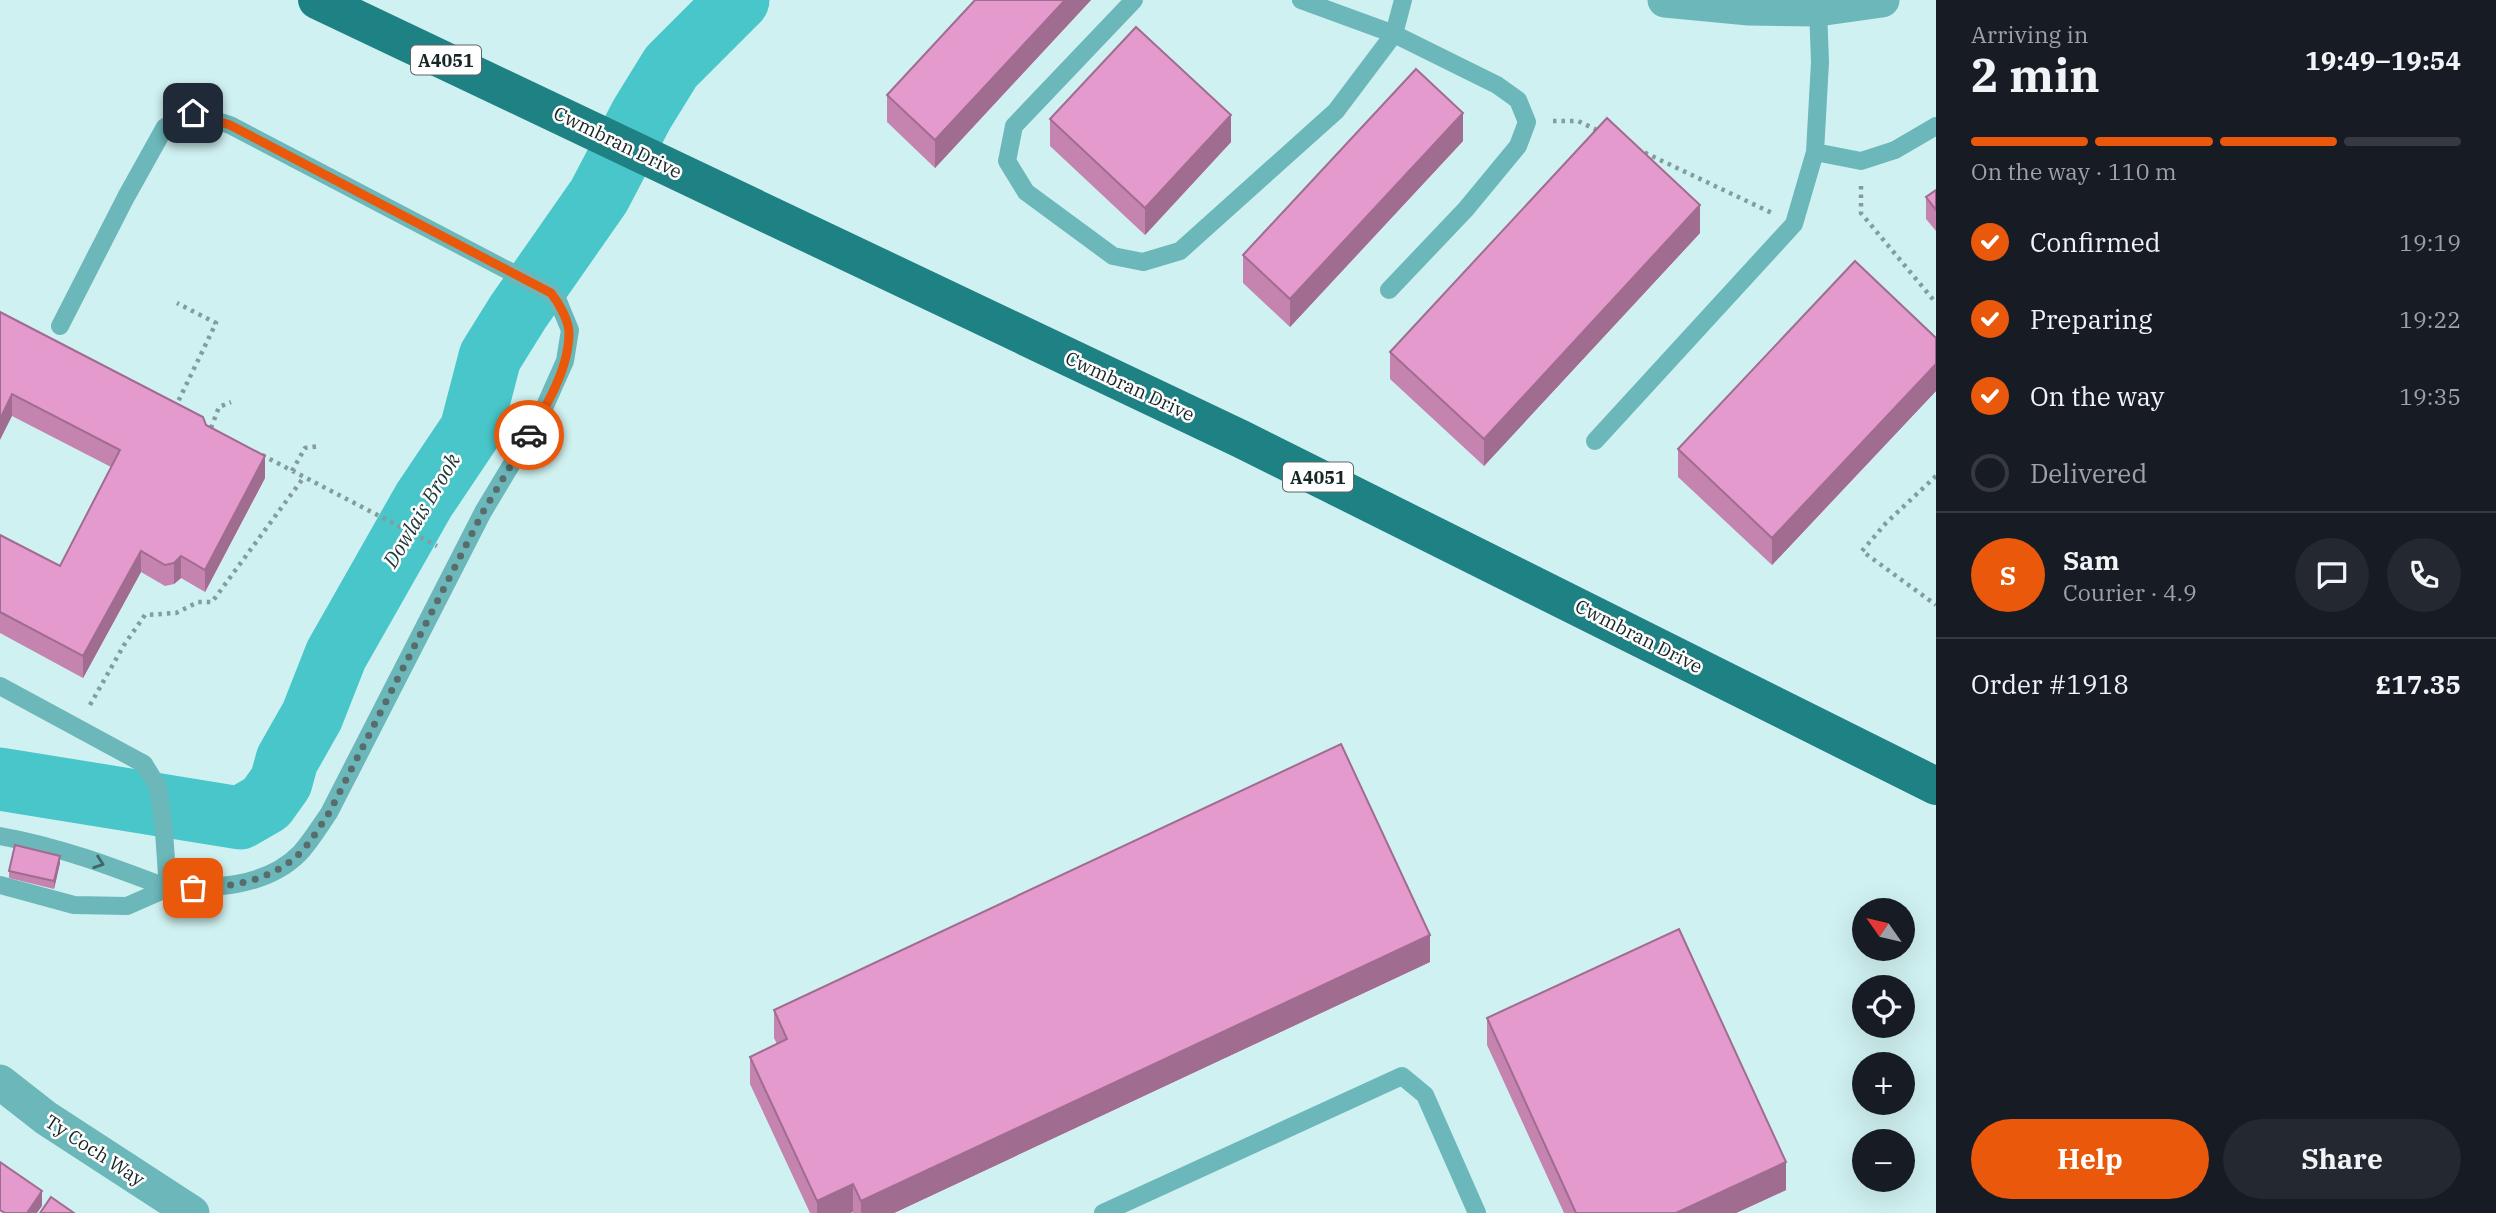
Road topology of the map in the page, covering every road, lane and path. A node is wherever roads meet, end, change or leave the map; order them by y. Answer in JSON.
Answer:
{"nodes":[{"id":1,"x":317,"y":0,"type":"edge"},
{"id":2,"x":1134,"y":0,"type":"edge"},
{"id":3,"x":1301,"y":0,"type":"edge"},
{"id":4,"x":1403,"y":0,"type":"edge"},
{"id":5,"x":1665,"y":0,"type":"edge"},
{"id":6,"x":1882,"y":0,"type":"edge"},
{"id":7,"x":1818,"y":9,"type":"junction"},
{"id":8,"x":1394,"y":34,"type":"junction"},
{"id":9,"x":1527,"y":122,"type":"junction"},
{"id":10,"x":1936,"y":126,"type":"edge"},
{"id":11,"x":1602,"y":132,"type":"edge"},
{"id":12,"x":1626,"y":144,"type":"edge"},
{"id":13,"x":1815,"y":152,"type":"junction"},
{"id":14,"x":1861,"y":161,"type":"junction"},
{"id":15,"x":1794,"y":224,"type":"junction"},
{"id":16,"x":1389,"y":290,"type":"dead end"},
{"id":17,"x":177,"y":303,"type":"dead end"},
{"id":18,"x":1936,"y":303,"type":"edge"},
{"id":19,"x":60,"y":326,"type":"dead end"},
{"id":20,"x":231,"y":402,"type":"dead end"},
{"id":21,"x":187,"y":415,"type":"edge"},
{"id":22,"x":199,"y":421,"type":"edge"},
{"id":23,"x":211,"y":428,"type":"junction"},
{"id":24,"x":223,"y":434,"type":"edge"},
{"id":25,"x":1595,"y":441,"type":"dead end"},
{"id":26,"x":319,"y":446,"type":"dead end"},
{"id":27,"x":258,"y":453,"type":"edge"},
{"id":28,"x":292,"y":471,"type":"junction"},
{"id":29,"x":1936,"y":476,"type":"edge"},
{"id":30,"x":304,"y":477,"type":"junction"},
{"id":31,"x":460,"y":558,"type":"junction"},
{"id":32,"x":1936,"y":606,"type":"edge"},
{"id":33,"x":0,"y":686,"type":"edge"},
{"id":34,"x":77,"y":727,"type":"junction"},
{"id":35,"x":1936,"y":786,"type":"edge"},
{"id":36,"x":0,"y":836,"type":"edge"},
{"id":37,"x":0,"y":885,"type":"edge"},
{"id":38,"x":168,"y":888,"type":"junction"},
{"id":39,"x":0,"y":1082,"type":"edge"},
{"id":40,"x":183,"y":1211,"type":"edge"},
{"id":41,"x":1103,"y":1213,"type":"edge"},
{"id":42,"x":1477,"y":1213,"type":"edge"}],
"edges":[{"from":1,"to":35,"type":"main road","name":"Cwmbran Drive","number":"A4051"},
{"from":2,"to":8,"type":"lane"},
{"from":3,"to":8,"type":"lane"},
{"from":4,"to":8,"type":"lane"},
{"from":5,"to":7,"type":"street"},
{"from":6,"to":7,"type":"street"},
{"from":7,"to":13,"type":"lane"},
{"from":8,"to":9,"type":"lane"},
{"from":9,"to":11,"type":"path"},
{"from":9,"to":16,"type":"lane"},
{"from":10,"to":14,"type":"lane"},
{"from":12,"to":15,"type":"path"},
{"from":13,"to":14,"type":"lane"},
{"from":13,"to":15,"type":"lane"},
{"from":14,"to":18,"type":"path"},
{"from":15,"to":25,"type":"lane"},
{"from":17,"to":21,"type":"path"},
{"from":19,"to":31,"type":"lane"},
{"from":20,"to":23,"type":"path"},
{"from":22,"to":23,"type":"path"},
{"from":23,"to":24,"type":"path"},
{"from":26,"to":28,"type":"path"},
{"from":27,"to":28,"type":"path"},
{"from":28,"to":30,"type":"path"},
{"from":29,"to":32,"type":"path"},
{"from":30,"to":31,"type":"path"},
{"from":30,"to":34,"type":"path"},
{"from":31,"to":38,"type":"lane"},
{"from":33,"to":34,"type":"lane"},
{"from":34,"to":38,"type":"lane"},
{"from":36,"to":38,"type":"lane","one_way":true},
{"from":37,"to":38,"type":"lane"},
{"from":39,"to":40,"type":"street","name":"Ty Coch Way"},
{"from":41,"to":42,"type":"lane"}]}
